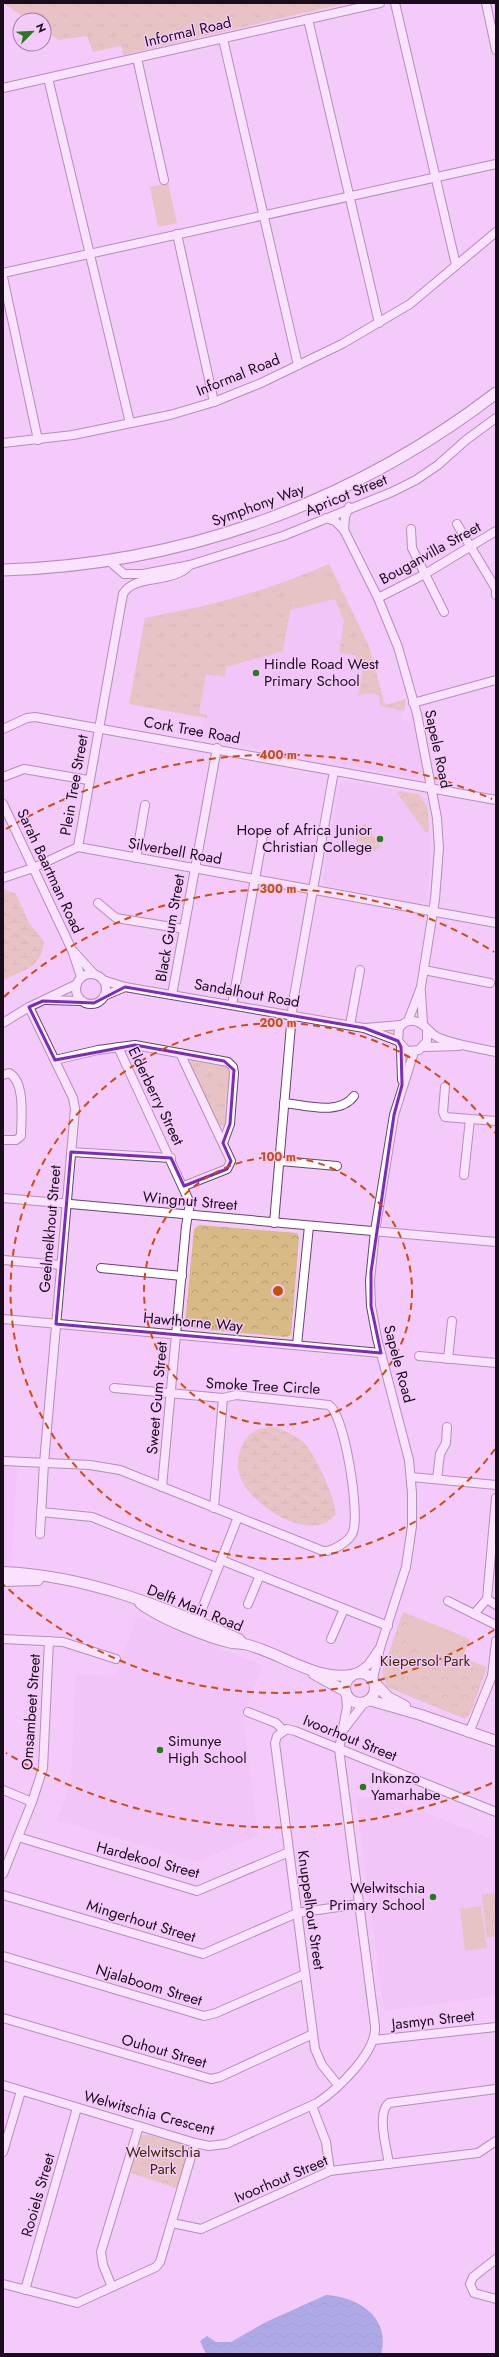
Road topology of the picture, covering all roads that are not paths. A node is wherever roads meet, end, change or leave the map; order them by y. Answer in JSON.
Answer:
{"nodes":[{"id":1,"x":380,"y":3,"type":"edge"},
{"id":2,"x":395,"y":3,"type":"edge"},
{"id":3,"x":486,"y":3,"type":"edge"},
{"id":4,"x":308,"y":19,"type":"junction"},
{"id":5,"x":223,"y":38,"type":"junction"},
{"id":6,"x":496,"y":50,"type":"edge"},
{"id":7,"x":138,"y":58,"type":"junction"},
{"id":8,"x":48,"y":78,"type":"junction"},
{"id":9,"x":3,"y":88,"type":"edge"},
{"id":10,"x":496,"y":164,"type":"edge"},
{"id":11,"x":436,"y":178,"type":"junction"},
{"id":12,"x":164,"y":180,"type":"dead end"},
{"id":13,"x":350,"y":196,"type":"junction"},
{"id":14,"x":264,"y":215,"type":"junction"},
{"id":15,"x":496,"y":232,"type":"edge"},
{"id":16,"x":177,"y":234,"type":"junction"},
{"id":17,"x":90,"y":253,"type":"junction"},
{"id":18,"x":456,"y":265,"type":"junction"},
{"id":19,"x":3,"y":272,"type":"edge"},
{"id":20,"x":3,"y":277,"type":"edge"},
{"id":21,"x":379,"y":323,"type":"junction"},
{"id":22,"x":298,"y":365,"type":"junction"},
{"id":23,"x":496,"y":393,"type":"edge"},
{"id":24,"x":214,"y":402,"type":"junction"},
{"id":25,"x":496,"y":418,"type":"edge"},
{"id":26,"x":130,"y":423,"type":"junction"},
{"id":27,"x":38,"y":440,"type":"junction"},
{"id":28,"x":3,"y":443,"type":"edge"},
{"id":29,"x":349,"y":508,"type":"junction"},
{"id":30,"x":326,"y":518,"type":"junction"},
{"id":31,"x":457,"y":524,"type":"dead end"},
{"id":32,"x":411,"y":529,"type":"dead end"},
{"id":33,"x":344,"y":530,"type":"junction"},
{"id":34,"x":496,"y":531,"type":"edge"},
{"id":35,"x":471,"y":547,"type":"junction"},
{"id":36,"x":108,"y":560,"type":"junction"},
{"id":37,"x":190,"y":565,"type":"junction"},
{"id":38,"x":3,"y":570,"type":"edge"},
{"id":39,"x":425,"y":574,"type":"junction"},
{"id":40,"x":496,"y":589,"type":"edge"},
{"id":41,"x":496,"y":595,"type":"edge"},
{"id":42,"x":378,"y":598,"type":"junction"},
{"id":43,"x":444,"y":612,"type":"dead end"},
{"id":44,"x":496,"y":680,"type":"edge"},
{"id":45,"x":414,"y":703,"type":"junction"},
{"id":46,"x":98,"y":728,"type":"junction"},
{"id":47,"x":3,"y":729,"type":"edge"},
{"id":48,"x":217,"y":748,"type":"junction"},
{"id":49,"x":334,"y":771,"type":"junction"},
{"id":50,"x":3,"y":777,"type":"edge"},
{"id":51,"x":88,"y":780,"type":"junction"},
{"id":52,"x":432,"y":788,"type":"junction"},
{"id":53,"x":496,"y":800,"type":"edge"},
{"id":54,"x":3,"y":804,"type":"edge"},
{"id":55,"x":145,"y":805,"type":"dead end"},
{"id":56,"x":263,"y":835,"type":"dead end"},
{"id":57,"x":78,"y":847,"type":"junction"},
{"id":58,"x":136,"y":858,"type":"junction"},
{"id":59,"x":33,"y":868,"type":"junction"},
{"id":60,"x":196,"y":869,"type":"junction"},
{"id":61,"x":3,"y":878,"type":"edge"},
{"id":62,"x":254,"y":880,"type":"junction"},
{"id":63,"x":313,"y":890,"type":"junction"},
{"id":64,"x":98,"y":903,"type":"dead end"},
{"id":65,"x":432,"y":912,"type":"junction"},
{"id":66,"x":496,"y":921,"type":"edge"},
{"id":67,"x":184,"y":929,"type":"junction"},
{"id":68,"x":72,"y":950,"type":"junction"},
{"id":69,"x":360,"y":970,"type":"dead end"},
{"id":70,"x":424,"y":970,"type":"junction"},
{"id":71,"x":94,"y":974,"type":"junction"},
{"id":72,"x":103,"y":980,"type":"junction"},
{"id":73,"x":79,"y":981,"type":"junction"},
{"id":74,"x":490,"y":984,"type":"dead end"},
{"id":75,"x":125,"y":987,"type":"junction"},
{"id":76,"x":421,"y":987,"type":"junction"},
{"id":77,"x":172,"y":995,"type":"junction"},
{"id":78,"x":104,"y":996,"type":"junction"},
{"id":79,"x":43,"y":1000,"type":"junction"},
{"id":80,"x":82,"y":1001,"type":"junction"},
{"id":81,"x":232,"y":1005,"type":"junction"},
{"id":82,"x":29,"y":1007,"type":"junction"},
{"id":83,"x":292,"y":1015,"type":"junction"},
{"id":84,"x":3,"y":1023,"type":"edge"},
{"id":85,"x":405,"y":1023,"type":"junction"},
{"id":86,"x":350,"y":1025,"type":"junction"},
{"id":87,"x":364,"y":1028,"type":"junction"},
{"id":88,"x":425,"y":1028,"type":"junction"},
{"id":89,"x":399,"y":1044,"type":"junction"},
{"id":90,"x":466,"y":1046,"type":"junction"},
{"id":91,"x":118,"y":1047,"type":"junction"},
{"id":92,"x":423,"y":1047,"type":"junction"},
{"id":93,"x":414,"y":1052,"type":"junction"},
{"id":94,"x":496,"y":1052,"type":"edge"},
{"id":95,"x":180,"y":1053,"type":"junction"},
{"id":96,"x":55,"y":1060,"type":"junction"},
{"id":97,"x":3,"y":1075,"type":"edge"},
{"id":98,"x":402,"y":1085,"type":"junction"},
{"id":99,"x":445,"y":1087,"type":"dead end"},
{"id":100,"x":354,"y":1096,"type":"dead end"},
{"id":101,"x":284,"y":1103,"type":"junction"},
{"id":102,"x":470,"y":1119,"type":"junction"},
{"id":103,"x":496,"y":1121,"type":"edge"},
{"id":104,"x":3,"y":1140,"type":"edge"},
{"id":105,"x":223,"y":1143,"type":"junction"},
{"id":106,"x":70,"y":1152,"type":"junction"},
{"id":107,"x":171,"y":1158,"type":"junction"},
{"id":108,"x":280,"y":1161,"type":"junction"},
{"id":109,"x":337,"y":1166,"type":"dead end"},
{"id":110,"x":464,"y":1174,"type":"dead end"},
{"id":111,"x":184,"y":1186,"type":"junction"},
{"id":112,"x":3,"y":1198,"type":"edge"},
{"id":113,"x":66,"y":1204,"type":"junction"},
{"id":114,"x":189,"y":1216,"type":"junction"},
{"id":115,"x":274,"y":1223,"type":"junction"},
{"id":116,"x":309,"y":1226,"type":"junction"},
{"id":117,"x":375,"y":1231,"type":"junction"},
{"id":118,"x":496,"y":1242,"type":"edge"},
{"id":119,"x":3,"y":1260,"type":"edge"},
{"id":120,"x":61,"y":1265,"type":"junction"},
{"id":121,"x":101,"y":1268,"type":"dead end"},
{"id":122,"x":182,"y":1276,"type":"junction"},
{"id":123,"x":3,"y":1319,"type":"edge"},
{"id":124,"x":452,"y":1321,"type":"dead end"},
{"id":125,"x":56,"y":1324,"type":"junction"},
{"id":126,"x":177,"y":1334,"type":"junction"},
{"id":127,"x":298,"y":1345,"type":"junction"},
{"id":128,"x":381,"y":1353,"type":"junction"},
{"id":129,"x":419,"y":1356,"type":"dead end"},
{"id":130,"x":448,"y":1359,"type":"junction"},
{"id":131,"x":496,"y":1363,"type":"edge"},
{"id":132,"x":114,"y":1388,"type":"dead end"},
{"id":133,"x":172,"y":1394,"type":"junction"},
{"id":134,"x":223,"y":1398,"type":"junction"},
{"id":135,"x":447,"y":1427,"type":"dead end"},
{"id":136,"x":3,"y":1461,"type":"edge"},
{"id":137,"x":44,"y":1463,"type":"junction"},
{"id":138,"x":411,"y":1477,"type":"junction"},
{"id":139,"x":437,"y":1479,"type":"junction"},
{"id":140,"x":496,"y":1484,"type":"edge"},
{"id":141,"x":162,"y":1487,"type":"junction"},
{"id":142,"x":496,"y":1498,"type":"edge"},
{"id":143,"x":214,"y":1508,"type":"junction"},
{"id":144,"x":42,"y":1512,"type":"junction"},
{"id":145,"x":238,"y":1517,"type":"junction"},
{"id":146,"x":40,"y":1534,"type":"dead end"},
{"id":147,"x":494,"y":1545,"type":"edge"},
{"id":148,"x":220,"y":1564,"type":"junction"},
{"id":149,"x":3,"y":1572,"type":"edge"},
{"id":150,"x":260,"y":1575,"type":"junction"},
{"id":151,"x":50,"y":1578,"type":"junction"},
{"id":152,"x":3,"y":1581,"type":"edge"},
{"id":153,"x":487,"y":1599,"type":"junction"},
{"id":154,"x":448,"y":1601,"type":"dead end"},
{"id":155,"x":248,"y":1604,"type":"dead end"},
{"id":156,"x":496,"y":1605,"type":"edge"},
{"id":157,"x":344,"y":1609,"type":"junction"},
{"id":158,"x":474,"y":1614,"type":"junction"},
{"id":159,"x":196,"y":1625,"type":"junction"},
{"id":160,"x":496,"y":1625,"type":"edge"},
{"id":161,"x":388,"y":1626,"type":"junction"},
{"id":162,"x":3,"y":1639,"type":"edge"},
{"id":163,"x":331,"y":1639,"type":"dead end"},
{"id":164,"x":49,"y":1641,"type":"junction"},
{"id":165,"x":496,"y":1641,"type":"edge"},
{"id":166,"x":380,"y":1648,"type":"junction"},
{"id":167,"x":116,"y":1659,"type":"dead end"},
{"id":168,"x":296,"y":1665,"type":"junction"},
{"id":169,"x":354,"y":1674,"type":"junction"},
{"id":170,"x":494,"y":1676,"type":"edge"},
{"id":171,"x":374,"y":1681,"type":"junction"},
{"id":172,"x":346,"y":1693,"type":"junction"},
{"id":173,"x":366,"y":1702,"type":"junction"},
{"id":174,"x":248,"y":1712,"type":"dead end"},
{"id":175,"x":421,"y":1715,"type":"junction"},
{"id":176,"x":281,"y":1732,"type":"junction"},
{"id":177,"x":342,"y":1732,"type":"junction"},
{"id":178,"x":469,"y":1734,"type":"junction"},
{"id":179,"x":496,"y":1741,"type":"edge"},
{"id":180,"x":339,"y":1748,"type":"junction"},
{"id":181,"x":3,"y":1790,"type":"edge"},
{"id":182,"x":32,"y":1802,"type":"junction"},
{"id":183,"x":496,"y":1812,"type":"edge"},
{"id":184,"x":18,"y":1837,"type":"junction"},
{"id":185,"x":289,"y":1852,"type":"junction"},
{"id":186,"x":3,"y":1874,"type":"edge"},
{"id":187,"x":3,"y":1895,"type":"edge"},
{"id":188,"x":359,"y":1904,"type":"junction"},
{"id":189,"x":297,"y":1913,"type":"junction"},
{"id":190,"x":3,"y":1956,"type":"edge"},
{"id":191,"x":305,"y":1974,"type":"junction"},
{"id":192,"x":3,"y":2018,"type":"edge"},
{"id":193,"x":496,"y":2027,"type":"edge"},
{"id":194,"x":313,"y":2034,"type":"junction"},
{"id":195,"x":374,"y":2040,"type":"junction"},
{"id":196,"x":3,"y":2085,"type":"edge"},
{"id":197,"x":338,"y":2085,"type":"junction"},
{"id":198,"x":496,"y":2089,"type":"edge"},
{"id":199,"x":21,"y":2091,"type":"junction"},
{"id":200,"x":312,"y":2106,"type":"junction"},
{"id":201,"x":78,"y":2108,"type":"junction"},
{"id":202,"x":138,"y":2126,"type":"junction"},
{"id":203,"x":496,"y":2141,"type":"edge"},
{"id":204,"x":195,"y":2143,"type":"junction"},
{"id":205,"x":3,"y":2152,"type":"edge"},
{"id":206,"x":389,"y":2164,"type":"junction"},
{"id":207,"x":330,"y":2171,"type":"junction"},
{"id":208,"x":172,"y":2223,"type":"junction"},
{"id":209,"x":496,"y":2259,"type":"edge"},
{"id":210,"x":3,"y":2284,"type":"edge"},
{"id":211,"x":112,"y":2287,"type":"junction"},
{"id":212,"x":25,"y":2290,"type":"junction"},
{"id":213,"x":496,"y":2299,"type":"edge"}],
"edges":[{"from":1,"to":4,"type":"street","name":"Informal Road"},
{"from":2,"to":11,"type":"street"},
{"from":3,"to":6,"type":"street"},
{"from":4,"to":5,"type":"street","name":"Informal Road"},
{"from":4,"to":13,"type":"street"},
{"from":5,"to":7,"type":"street","name":"Informal Road"},
{"from":5,"to":14,"type":"street"},
{"from":7,"to":8,"type":"street","name":"Informal Road"},
{"from":7,"to":12,"type":"street"},
{"from":8,"to":9,"type":"street","name":"Informal Road"},
{"from":8,"to":17,"type":"street"},
{"from":10,"to":11,"type":"street"},
{"from":11,"to":13,"type":"street"},
{"from":11,"to":18,"type":"street"},
{"from":13,"to":14,"type":"street"},
{"from":13,"to":21,"type":"street"},
{"from":14,"to":16,"type":"street"},
{"from":14,"to":22,"type":"street"},
{"from":15,"to":18,"type":"street","name":"Informal Road"},
{"from":16,"to":17,"type":"street"},
{"from":16,"to":24,"type":"street"},
{"from":17,"to":19,"type":"street"},
{"from":17,"to":26,"type":"street"},
{"from":18,"to":21,"type":"street","name":"Informal Road"},
{"from":20,"to":27,"type":"street"},
{"from":21,"to":22,"type":"street","name":"Informal Road"},
{"from":22,"to":24,"type":"street","name":"Informal Road"},
{"from":23,"to":36,"type":"main road","name":"Symphony Way"},
{"from":24,"to":26,"type":"street","name":"Informal Road"},
{"from":25,"to":29,"type":"street","name":"Apricot Street"},
{"from":26,"to":27,"type":"street","name":"Informal Road"},
{"from":27,"to":28,"type":"street","name":"Informal Road"},
{"from":29,"to":30,"type":"street","name":"Apricot Street"},
{"from":29,"to":33,"type":"street"},
{"from":30,"to":33,"type":"street","name":"Sapele Road"},
{"from":30,"to":37,"type":"street","name":"Apricot Street"},
{"from":31,"to":35,"type":"street"},
{"from":32,"to":39,"type":"street"},
{"from":33,"to":42,"type":"street","name":"Sapele Road"},
{"from":34,"to":35,"type":"street","name":"Bouganvilla Street"},
{"from":35,"to":39,"type":"street","name":"Bouganvilla Street"},
{"from":35,"to":40,"type":"street"},
{"from":36,"to":37,"type":"street","name":"Apricot Street"},
{"from":36,"to":38,"type":"main road","name":"Symphony Way"},
{"from":37,"to":46,"type":"street","name":"Apricot Street"},
{"from":39,"to":42,"type":"street","name":"Bouganvilla Street"},
{"from":39,"to":43,"type":"street"},
{"from":40,"to":41,"type":"street"},
{"from":42,"to":45,"type":"street","name":"Sapele Road"},
{"from":44,"to":45,"type":"street"},
{"from":45,"to":52,"type":"street","name":"Sapele Road"},
{"from":46,"to":47,"type":"street","name":"Cork Tree Road"},
{"from":46,"to":48,"type":"street","name":"Cork Tree Road"},
{"from":46,"to":51,"type":"street","name":"Plein Tree Street"},
{"from":48,"to":49,"type":"street","name":"Cork Tree Road"},
{"from":48,"to":60,"type":"street","name":"Black Gum Street"},
{"from":49,"to":52,"type":"street","name":"Cork Tree Road"},
{"from":49,"to":63,"type":"street"},
{"from":50,"to":51,"type":"street"},
{"from":51,"to":57,"type":"street","name":"Plein Tree Street"},
{"from":52,"to":53,"type":"street","name":"Cork Tree Road"},
{"from":52,"to":65,"type":"street","name":"Sapele Road"},
{"from":54,"to":59,"type":"street","name":"Sarah Baartman Road"},
{"from":55,"to":58,"type":"street"},
{"from":56,"to":62,"type":"street"},
{"from":57,"to":58,"type":"street","name":"Silverbell Road"},
{"from":57,"to":59,"type":"street"},
{"from":58,"to":60,"type":"street","name":"Silverbell Road"},
{"from":59,"to":61,"type":"street"},
{"from":59,"to":68,"type":"street","name":"Sarah Baartman Road"},
{"from":60,"to":62,"type":"street","name":"Silverbell Road"},
{"from":60,"to":67,"type":"street","name":"Black Gum Street"},
{"from":62,"to":63,"type":"street","name":"Silverbell Road"},
{"from":62,"to":81,"type":"street"},
{"from":63,"to":65,"type":"street","name":"Silverbell Road"},
{"from":63,"to":83,"type":"street"},
{"from":64,"to":67,"type":"street"},
{"from":65,"to":66,"type":"street","name":"Silverbell Road"},
{"from":65,"to":70,"type":"street","name":"Sapele Road"},
{"from":67,"to":77,"type":"street","name":"Black Gum Street"},
{"from":68,"to":71,"type":"street","name":"Sarah Baartman Road"},
{"from":68,"to":73,"type":"street","name":"Sarah Baartman Road"},
{"from":69,"to":86,"type":"street"},
{"from":70,"to":74,"type":"street"},
{"from":70,"to":76,"type":"street","name":"Sapele Road"},
{"from":71,"to":72,"type":"street"},
{"from":71,"to":73,"type":"street"},
{"from":72,"to":75,"type":"street","name":"Sandalhout Road"},
{"from":72,"to":78,"type":"street"},
{"from":73,"to":79,"type":"street"},
{"from":73,"to":80,"type":"street"},
{"from":75,"to":77,"type":"street","name":"Sandalhout Road"},
{"from":75,"to":78,"type":"street"},
{"from":76,"to":85,"type":"street","name":"Sapele Road"},
{"from":76,"to":88,"type":"street","name":"Sapele Road"},
{"from":77,"to":81,"type":"street","name":"Sandalhout Road"},
{"from":78,"to":80,"type":"street"},
{"from":79,"to":80,"type":"street"},
{"from":79,"to":82,"type":"street"},
{"from":81,"to":83,"type":"street","name":"Sandalhout Road"},
{"from":82,"to":84,"type":"street"},
{"from":82,"to":96,"type":"street","name":"Geelmelkhout Street"},
{"from":83,"to":86,"type":"street","name":"Sandalhout Road"},
{"from":83,"to":101,"type":"street"},
{"from":85,"to":87,"type":"street","name":"Sandalhout Road"},
{"from":85,"to":88,"type":"street"},
{"from":85,"to":89,"type":"street"},
{"from":86,"to":87,"type":"street","name":"Sandalhout Road"},
{"from":87,"to":89,"type":"street","name":"Sandalhout Road"},
{"from":88,"to":90,"type":"street"},
{"from":88,"to":92,"type":"street"},
{"from":89,"to":93,"type":"street"},
{"from":89,"to":98,"type":"street","name":"Sapele Road"},
{"from":90,"to":92,"type":"street"},
{"from":90,"to":94,"type":"street"},
{"from":91,"to":95,"type":"street"},
{"from":91,"to":96,"type":"street","name":"Elderberry Street"},
{"from":91,"to":107,"type":"street","name":"Elderberry Street"},
{"from":92,"to":93,"type":"street"},
{"from":93,"to":98,"type":"street","name":"Sapele Road"},
{"from":95,"to":105,"type":"street"},
{"from":95,"to":105,"type":"street"},
{"from":96,"to":106,"type":"street","name":"Geelmelkhout Street"},
{"from":97,"to":104,"type":"street"},
{"from":98,"to":117,"type":"street","name":"Sapele Road"},
{"from":99,"to":102,"type":"street"},
{"from":100,"to":101,"type":"street"},
{"from":101,"to":108,"type":"street"},
{"from":102,"to":103,"type":"street"},
{"from":102,"to":110,"type":"street"},
{"from":105,"to":111,"type":"street"},
{"from":106,"to":107,"type":"street"},
{"from":106,"to":113,"type":"street","name":"Geelmelkhout Street"},
{"from":107,"to":111,"type":"street","name":"Elderberry Street"},
{"from":108,"to":109,"type":"street"},
{"from":108,"to":115,"type":"street"},
{"from":111,"to":114,"type":"street","name":"Elderberry Street"},
{"from":112,"to":113,"type":"street","name":"Wingnut Street"},
{"from":113,"to":114,"type":"street","name":"Wingnut Street"},
{"from":113,"to":120,"type":"street","name":"Geelmelkhout Street"},
{"from":114,"to":115,"type":"street","name":"Wingnut Street"},
{"from":114,"to":122,"type":"street","name":"Sweet Gum Street"},
{"from":115,"to":116,"type":"street","name":"Wingnut Street"},
{"from":116,"to":117,"type":"street","name":"Wingnut Street"},
{"from":116,"to":127,"type":"street"},
{"from":117,"to":118,"type":"street","name":"Wingnut Street"},
{"from":117,"to":128,"type":"street","name":"Sapele Road"},
{"from":119,"to":120,"type":"street"},
{"from":120,"to":125,"type":"street","name":"Geelmelkhout Street"},
{"from":121,"to":122,"type":"street"},
{"from":122,"to":126,"type":"street","name":"Sweet Gum Street"},
{"from":123,"to":125,"type":"street","name":"Hawthorne Way"},
{"from":124,"to":130,"type":"street"},
{"from":125,"to":126,"type":"street","name":"Hawthorne Way"},
{"from":125,"to":137,"type":"street","name":"Geelmelkhout Street"},
{"from":126,"to":127,"type":"street","name":"Hawthorne Way"},
{"from":126,"to":133,"type":"street","name":"Sweet Gum Street"},
{"from":127,"to":128,"type":"street","name":"Hawthorne Way"},
{"from":128,"to":138,"type":"street","name":"Sapele Road"},
{"from":129,"to":130,"type":"street"},
{"from":130,"to":131,"type":"street"},
{"from":132,"to":133,"type":"street","name":"Smoke Tree Circle"},
{"from":133,"to":134,"type":"street","name":"Smoke Tree Circle"},
{"from":133,"to":141,"type":"street","name":"Sweet Gum Street"},
{"from":134,"to":143,"type":"street"},
{"from":134,"to":145,"type":"street","name":"Smoke Tree Circle"},
{"from":135,"to":139,"type":"street"},
{"from":136,"to":137,"type":"street","name":"Smoke Tree Circle"},
{"from":137,"to":141,"type":"street","name":"Smoke Tree Circle"},
{"from":137,"to":144,"type":"street","name":"Geelmelkhout Street"},
{"from":138,"to":139,"type":"street"},
{"from":138,"to":161,"type":"street","name":"Sapele Road"},
{"from":139,"to":140,"type":"street"},
{"from":141,"to":143,"type":"street","name":"Smoke Tree Circle"},
{"from":142,"to":147,"type":"street"},
{"from":143,"to":145,"type":"street","name":"Smoke Tree Circle"},
{"from":144,"to":146,"type":"street","name":"Geelmelkhout Street"},
{"from":144,"to":148,"type":"street"},
{"from":145,"to":148,"type":"street"},
{"from":147,"to":153,"type":"street"},
{"from":148,"to":150,"type":"street"},
{"from":148,"to":159,"type":"street"},
{"from":149,"to":151,"type":"street","name":"Delft Main Road"},
{"from":150,"to":155,"type":"street"},
{"from":150,"to":157,"type":"street"},
{"from":151,"to":152,"type":"street","name":"Delft Main Road"},
{"from":151,"to":159,"type":"street","name":"Delft Main Road"},
{"from":153,"to":156,"type":"street"},
{"from":153,"to":158,"type":"street"},
{"from":154,"to":158,"type":"street"},
{"from":157,"to":161,"type":"street"},
{"from":157,"to":163,"type":"street"},
{"from":158,"to":160,"type":"street"},
{"from":159,"to":168,"type":"street","name":"Delft Main Road"},
{"from":161,"to":166,"type":"street","name":"Sapele Road"},
{"from":162,"to":164,"type":"street"},
{"from":164,"to":167,"type":"street"},
{"from":164,"to":182,"type":"street","name":"Omsambeet Street"},
{"from":165,"to":170,"type":"street"},
{"from":166,"to":169,"type":"street","name":"Sapele Road"},
{"from":166,"to":171,"type":"street","name":"Sapele Road"},
{"from":168,"to":169,"type":"street","name":"Delft Main Road"},
{"from":168,"to":172,"type":"street","name":"Delft Main Road"},
{"from":169,"to":171,"type":"street"},
{"from":169,"to":172,"type":"street"},
{"from":170,"to":178,"type":"street"},
{"from":171,"to":173,"type":"street"},
{"from":171,"to":175,"type":"street"},
{"from":172,"to":173,"type":"street"},
{"from":172,"to":177,"type":"street","name":"Welwitschia Crescent"},
{"from":173,"to":175,"type":"street"},
{"from":173,"to":177,"type":"street","name":"Welwitschia Crescent"},
{"from":174,"to":176,"type":"street","name":"Ivoorhout Street"},
{"from":175,"to":178,"type":"street"},
{"from":176,"to":180,"type":"street","name":"Ivoorhout Street"},
{"from":176,"to":185,"type":"street","name":"Knuppelhout Street"},
{"from":177,"to":180,"type":"street","name":"Welwitschia Crescent"},
{"from":178,"to":179,"type":"street"},
{"from":180,"to":183,"type":"street","name":"Ivoorhout Street"},
{"from":180,"to":188,"type":"street","name":"Welwitschia Crescent"},
{"from":181,"to":182,"type":"street"},
{"from":182,"to":184,"type":"street","name":"Omsambeet Street"},
{"from":184,"to":185,"type":"street","name":"Hardekool Street"},
{"from":184,"to":186,"type":"street","name":"Omsambeet Street"},
{"from":185,"to":189,"type":"street","name":"Knuppelhout Street"},
{"from":187,"to":189,"type":"street","name":"Mingerhout Street"},
{"from":188,"to":189,"type":"street","name":"Mingerhout Street"},
{"from":188,"to":195,"type":"street","name":"Welwitschia Crescent"},
{"from":189,"to":191,"type":"street","name":"Knuppelhout Street"},
{"from":190,"to":191,"type":"street","name":"Njalaboom Street"},
{"from":191,"to":194,"type":"street","name":"Knuppelhout Street"},
{"from":192,"to":194,"type":"street","name":"Ouhout Street"},
{"from":193,"to":195,"type":"street","name":"Jasmyn Street"},
{"from":194,"to":197,"type":"street","name":"Knuppelhout Street"},
{"from":195,"to":197,"type":"street","name":"Welwitschia Crescent"},
{"from":196,"to":199,"type":"street","name":"Welwitschia Crescent"},
{"from":197,"to":200,"type":"street","name":"Welwitschia Crescent"},
{"from":198,"to":206,"type":"street"},
{"from":199,"to":201,"type":"street","name":"Welwitschia Crescent"},
{"from":199,"to":205,"type":"street"},
{"from":200,"to":204,"type":"street","name":"Welwitschia Crescent"},
{"from":200,"to":207,"type":"street"},
{"from":201,"to":202,"type":"street","name":"Welwitschia Crescent"},
{"from":201,"to":212,"type":"street","name":"Rooiels Street"},
{"from":202,"to":204,"type":"street","name":"Welwitschia Crescent"},
{"from":202,"to":211,"type":"street"},
{"from":203,"to":206,"type":"street","name":"Ivoorhout Street"},
{"from":204,"to":208,"type":"street"},
{"from":206,"to":207,"type":"street","name":"Ivoorhout Street"},
{"from":207,"to":208,"type":"street","name":"Ivoorhout Street"},
{"from":208,"to":211,"type":"street"},
{"from":209,"to":213,"type":"street"},
{"from":210,"to":212,"type":"street"},
{"from":211,"to":212,"type":"street"}]}
